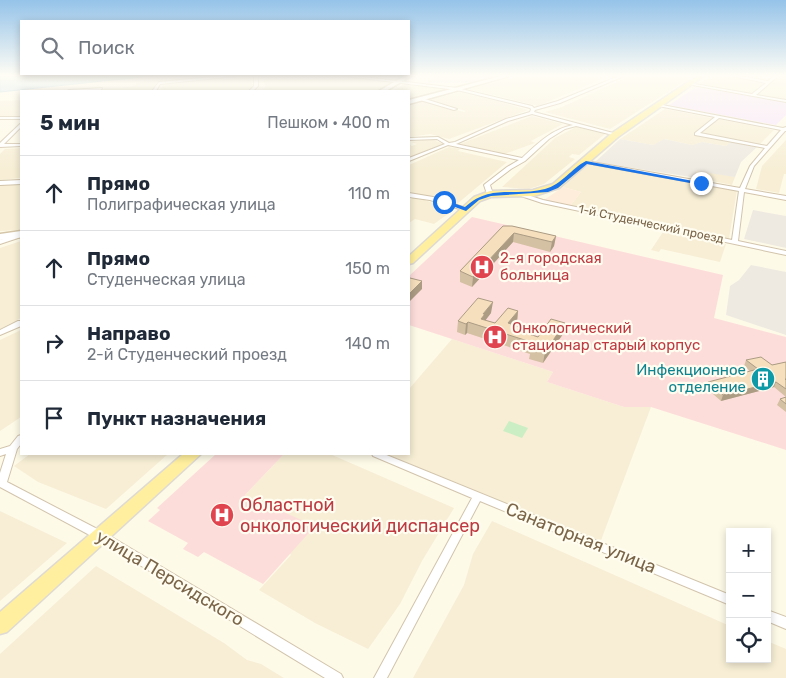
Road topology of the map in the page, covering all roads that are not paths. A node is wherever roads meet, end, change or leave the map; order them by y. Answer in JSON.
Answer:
{"nodes":[{"id":1,"x":450,"y":108,"type":"edge"},
{"id":2,"x":521,"y":108,"type":"edge"},
{"id":3,"x":543,"y":108,"type":"edge"},
{"id":4,"x":654,"y":108,"type":"edge"},
{"id":5,"x":671,"y":108,"type":"edge"},
{"id":6,"x":455,"y":109,"type":"dead end"},
{"id":7,"x":533,"y":111,"type":"junction"},
{"id":8,"x":718,"y":117,"type":"junction"},
{"id":9,"x":0,"y":118,"type":"edge"},
{"id":10,"x":20,"y":118,"type":"edge"},
{"id":11,"x":576,"y":125,"type":"junction"},
{"id":12,"x":20,"y":126,"type":"edge"},
{"id":13,"x":785,"y":129,"type":"edge"},
{"id":14,"x":615,"y":134,"type":"junction"},
{"id":15,"x":410,"y":139,"type":"edge"},
{"id":16,"x":448,"y":144,"type":"junction"},
{"id":17,"x":20,"y":145,"type":"edge"},
{"id":18,"x":0,"y":146,"type":"edge"},
{"id":19,"x":768,"y":147,"type":"junction"},
{"id":20,"x":410,"y":160,"type":"edge"},
{"id":21,"x":523,"y":160,"type":"junction"},
{"id":22,"x":586,"y":162,"type":"junction"},
{"id":23,"x":0,"y":182,"type":"edge"},
{"id":24,"x":20,"y":182,"type":"edge"},
{"id":25,"x":742,"y":190,"type":"junction"},
{"id":26,"x":516,"y":193,"type":"junction"},
{"id":27,"x":490,"y":194,"type":"junction"},
{"id":28,"x":410,"y":195,"type":"edge"},
{"id":29,"x":786,"y":198,"type":"edge"},
{"id":30,"x":466,"y":209,"type":"junction"},
{"id":31,"x":20,"y":235,"type":"edge"},
{"id":32,"x":20,"y":235,"type":"edge"},
{"id":33,"x":0,"y":237,"type":"edge"},
{"id":34,"x":0,"y":242,"type":"edge"},
{"id":35,"x":735,"y":242,"type":"junction"},
{"id":36,"x":786,"y":253,"type":"edge"},
{"id":37,"x":410,"y":260,"type":"edge"},
{"id":38,"x":20,"y":323,"type":"edge"},
{"id":39,"x":0,"y":333,"type":"edge"},
{"id":40,"x":20,"y":439,"type":"edge"},
{"id":41,"x":13,"y":448,"type":"junction"},
{"id":42,"x":0,"y":453,"type":"edge"},
{"id":43,"x":192,"y":455,"type":"edge"},
{"id":44,"x":378,"y":455,"type":"edge"},
{"id":45,"x":0,"y":484,"type":"edge"},
{"id":46,"x":478,"y":496,"type":"junction"},
{"id":47,"x":101,"y":536,"type":"junction"},
{"id":48,"x":726,"y":598,"type":"edge"},
{"id":49,"x":771,"y":617,"type":"edge"},
{"id":50,"x":786,"y":623,"type":"edge"},
{"id":51,"x":0,"y":625,"type":"edge"},
{"id":52,"x":337,"y":678,"type":"edge"},
{"id":53,"x":380,"y":678,"type":"edge"}],
"edges":[{"from":1,"to":6,"type":"street"},
{"from":2,"to":7,"type":"street"},
{"from":3,"to":7,"type":"street"},
{"from":4,"to":14,"type":"main road"},
{"from":5,"to":8,"type":"street"},
{"from":7,"to":11,"type":"street"},
{"from":7,"to":16,"type":"street"},
{"from":8,"to":13,"type":"street"},
{"from":8,"to":19,"type":"street"},
{"from":9,"to":10,"type":"street"},
{"from":11,"to":14,"type":"street"},
{"from":11,"to":21,"type":"street"},
{"from":12,"to":18,"type":"street"},
{"from":13,"to":19,"type":"street"},
{"from":14,"to":22,"type":"main road"},
{"from":15,"to":16,"type":"street"},
{"from":16,"to":20,"type":"street"},
{"from":16,"to":21,"type":"street"},
{"from":17,"to":18,"type":"street"},
{"from":19,"to":25,"type":"street"},
{"from":21,"to":27,"type":"street"},
{"from":22,"to":25,"type":"street"},
{"from":22,"to":26,"type":"main road"},
{"from":23,"to":24,"type":"street"},
{"from":25,"to":29,"type":"street"},
{"from":25,"to":35,"type":"street"},
{"from":26,"to":27,"type":"main road"},
{"from":26,"to":35,"type":"street","name":"1-й Студенческий проезд"},
{"from":27,"to":30,"type":"main road"},
{"from":28,"to":30,"type":"street"},
{"from":30,"to":37,"type":"main road"},
{"from":31,"to":33,"type":"street"},
{"from":32,"to":34,"type":"street"},
{"from":35,"to":36,"type":"street","name":"1-й Студенческий проезд"},
{"from":38,"to":39,"type":"street"},
{"from":40,"to":41,"type":"street"},
{"from":41,"to":42,"type":"street"},
{"from":41,"to":45,"type":"street"},
{"from":43,"to":47,"type":"main road"},
{"from":44,"to":46,"type":"street","name":"Санаторная улица"},
{"from":45,"to":47,"type":"street","name":"улица Персидского"},
{"from":46,"to":48,"type":"street","name":"Санаторная улица"},
{"from":46,"to":53,"type":"street"},
{"from":47,"to":51,"type":"main road"},
{"from":47,"to":52,"type":"street","name":"улица Персидского"},
{"from":49,"to":50,"type":"street"}]}
